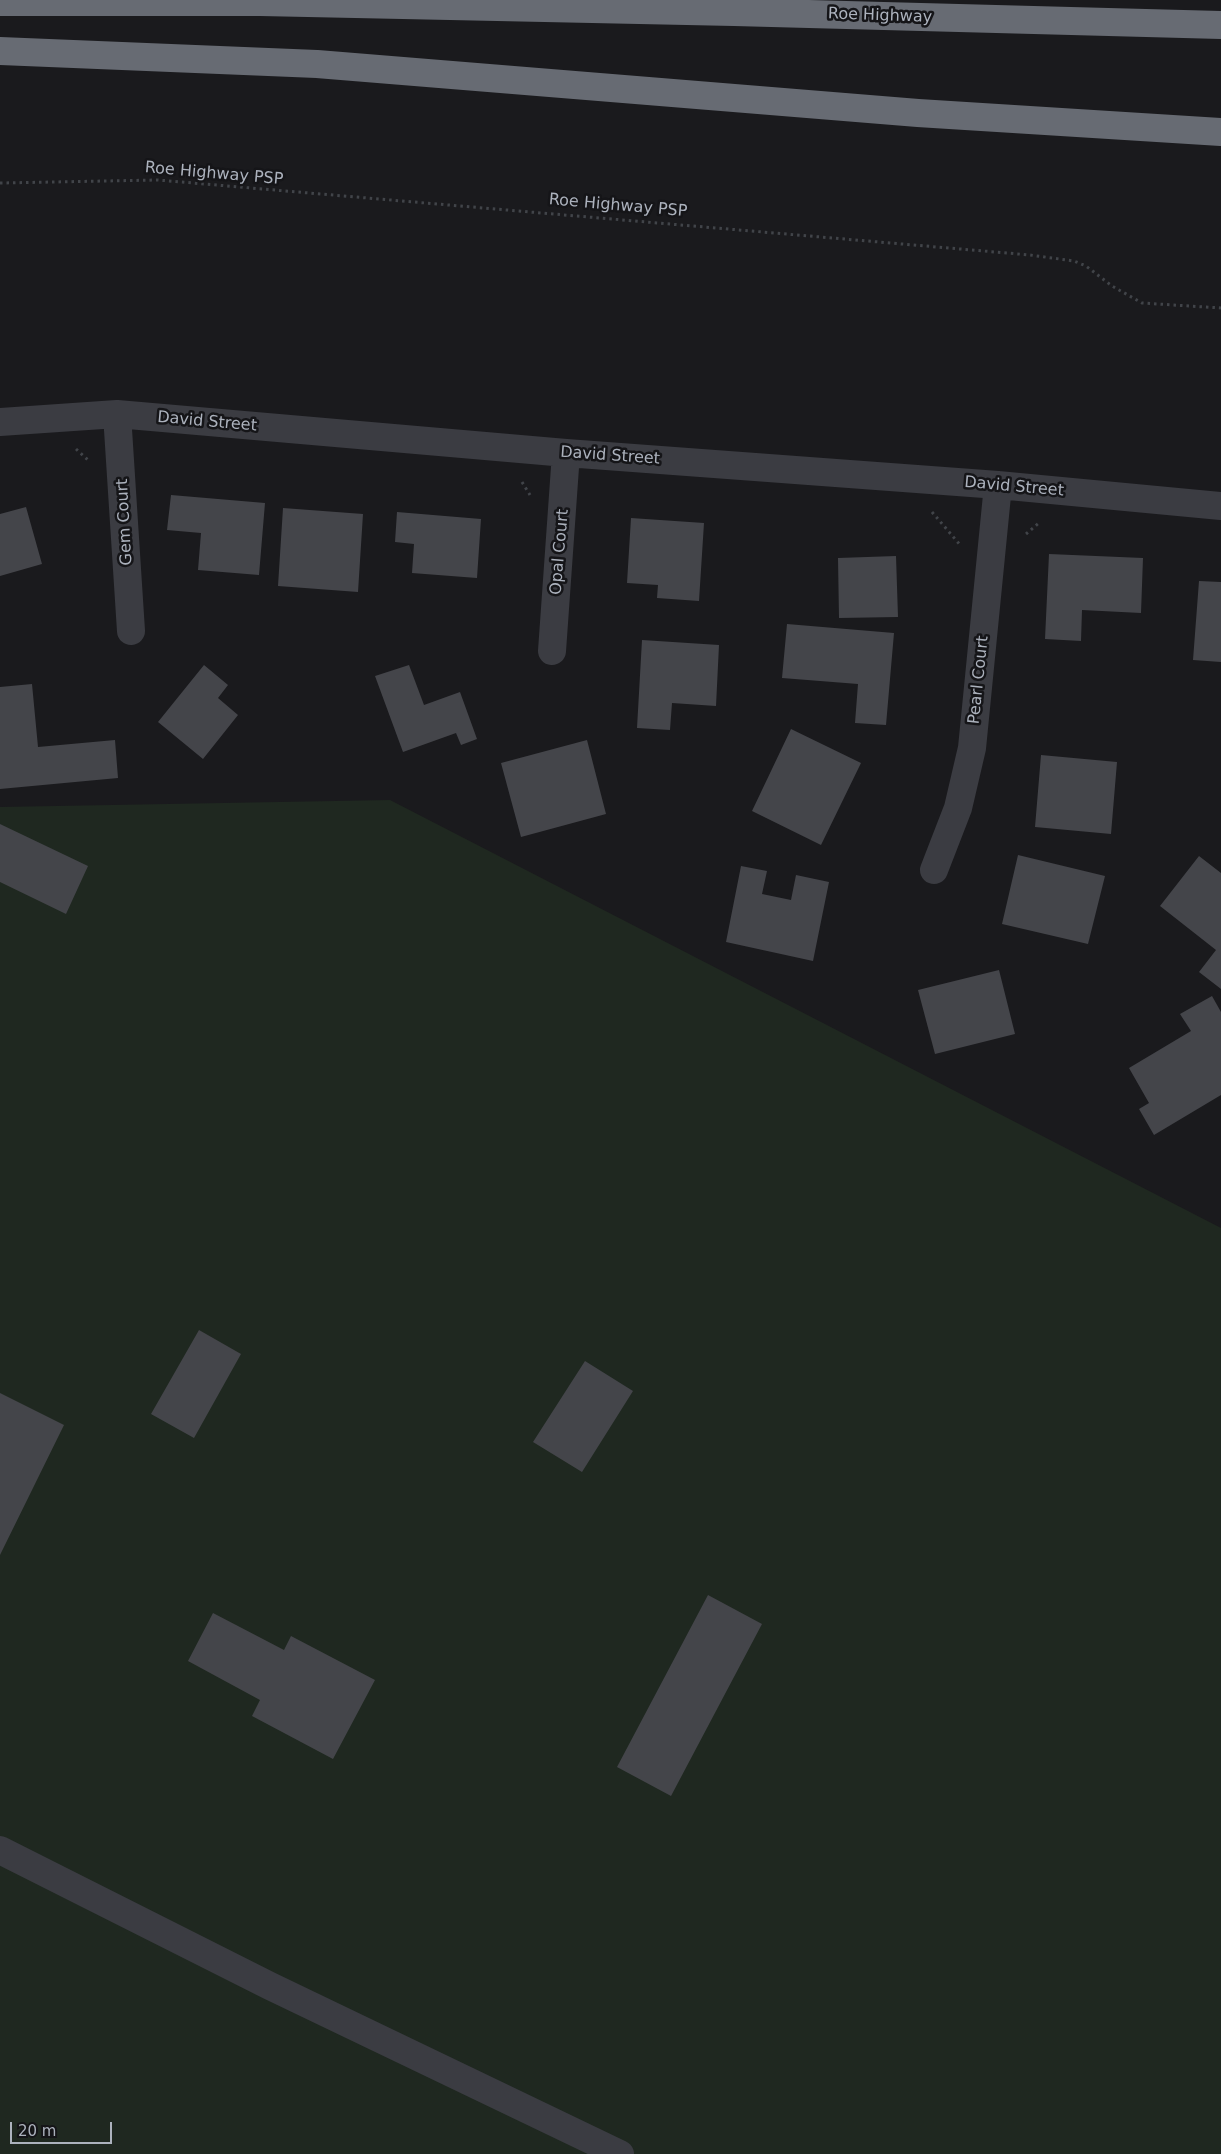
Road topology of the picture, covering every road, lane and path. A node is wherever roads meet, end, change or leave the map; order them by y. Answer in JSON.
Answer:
{"nodes":[{"id":1,"x":0,"y":2,"type":"edge"},
{"id":2,"x":1221,"y":25,"type":"edge"},
{"id":3,"x":0,"y":51,"type":"edge"},
{"id":4,"x":1221,"y":132,"type":"edge"},
{"id":5,"x":0,"y":183,"type":"edge"},
{"id":6,"x":1221,"y":308,"type":"edge"},
{"id":7,"x":117,"y":414,"type":"junction"},
{"id":8,"x":0,"y":422,"type":"edge"},
{"id":9,"x":566,"y":453,"type":"junction"},
{"id":10,"x":998,"y":485,"type":"junction"},
{"id":11,"x":1221,"y":506,"type":"edge"},
{"id":12,"x":131,"y":631,"type":"dead end"},
{"id":13,"x":552,"y":651,"type":"dead end"},
{"id":14,"x":934,"y":870,"type":"dead end"},
{"id":15,"x":0,"y":1850,"type":"edge"},
{"id":16,"x":620,"y":2154,"type":"edge"}],
"edges":[{"from":1,"to":2,"type":"highway","name":"Roe Highway"},
{"from":3,"to":4,"type":"highway"},
{"from":5,"to":6,"type":"path","name":"Roe Highway PSP"},
{"from":7,"to":8,"type":"street","name":"David Street"},
{"from":7,"to":9,"type":"street","name":"David Street"},
{"from":7,"to":12,"type":"street","name":"Gem Court"},
{"from":9,"to":10,"type":"street","name":"David Street"},
{"from":9,"to":13,"type":"street","name":"Opal Court"},
{"from":10,"to":11,"type":"street","name":"David Street"},
{"from":10,"to":14,"type":"street","name":"Pearl Court"},
{"from":15,"to":16,"type":"street"}]}
